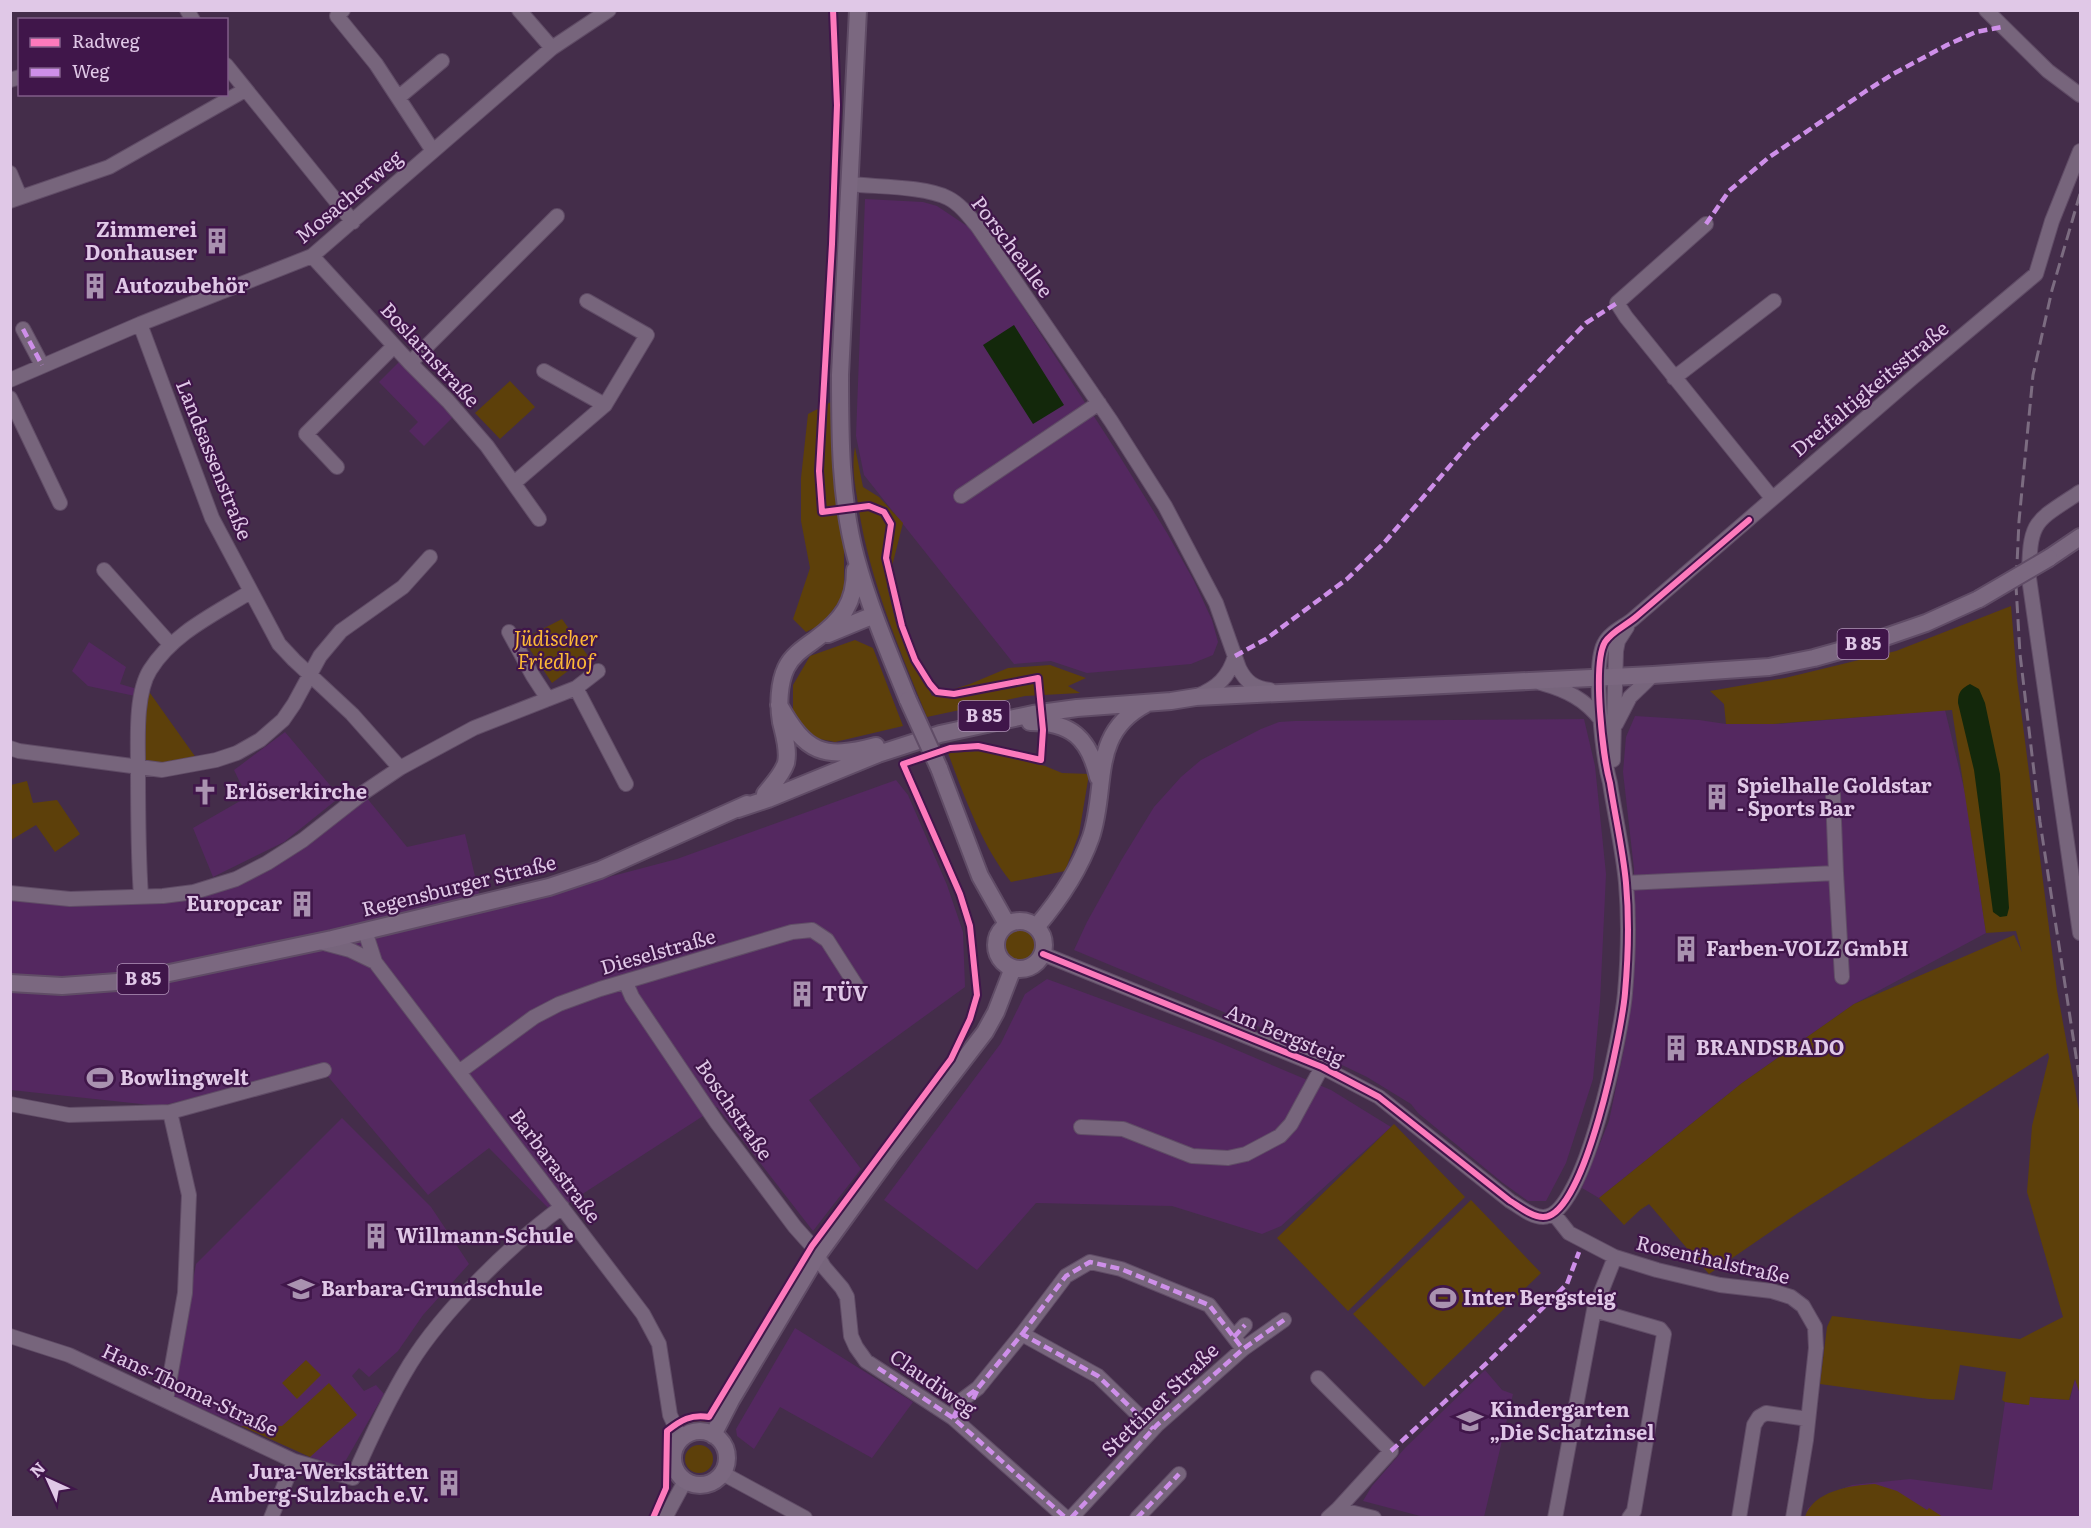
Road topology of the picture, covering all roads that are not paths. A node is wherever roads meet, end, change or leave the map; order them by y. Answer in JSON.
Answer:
{"nodes":[{"id":1,"x":343,"y":10,"type":"edge"},
{"id":2,"x":519,"y":10,"type":"edge"},
{"id":3,"x":609,"y":10,"type":"edge"},
{"id":4,"x":858,"y":10,"type":"edge"},
{"id":5,"x":1986,"y":10,"type":"edge"},
{"id":6,"x":552,"y":48,"type":"junction"},
{"id":7,"x":442,"y":61,"type":"dead end"},
{"id":8,"x":228,"y":68,"type":"edge"},
{"id":9,"x":245,"y":90,"type":"junction"},
{"id":10,"x":2080,"y":95,"type":"edge"},
{"id":11,"x":399,"y":97,"type":"junction"},
{"id":12,"x":433,"y":151,"type":"junction"},
{"id":13,"x":2080,"y":151,"type":"edge"},
{"id":14,"x":10,"y":172,"type":"edge"},
{"id":15,"x":850,"y":184,"type":"junction"},
{"id":16,"x":15,"y":199,"type":"edge"},
{"id":17,"x":557,"y":216,"type":"dead end"},
{"id":18,"x":353,"y":222,"type":"junction"},
{"id":19,"x":1706,"y":224,"type":"dead end"},
{"id":20,"x":312,"y":256,"type":"junction"},
{"id":21,"x":587,"y":301,"type":"dead end"},
{"id":22,"x":1774,"y":301,"type":"dead end"},
{"id":23,"x":140,"y":324,"type":"junction"},
{"id":24,"x":23,"y":328,"type":"dead end"},
{"id":25,"x":394,"y":346,"type":"junction"},
{"id":26,"x":410,"y":363,"type":"junction"},
{"id":27,"x":42,"y":365,"type":"junction"},
{"id":28,"x":544,"y":371,"type":"dead end"},
{"id":29,"x":1674,"y":378,"type":"junction"},
{"id":30,"x":10,"y":380,"type":"edge"},
{"id":31,"x":10,"y":398,"type":"edge"},
{"id":32,"x":1099,"y":404,"type":"junction"},
{"id":33,"x":605,"y":405,"type":"junction"},
{"id":34,"x":337,"y":466,"type":"dead end"},
{"id":35,"x":514,"y":483,"type":"junction"},
{"id":36,"x":2080,"y":492,"type":"edge"},
{"id":37,"x":961,"y":496,"type":"dead end"},
{"id":38,"x":1772,"y":498,"type":"junction"},
{"id":39,"x":60,"y":503,"type":"dead end"},
{"id":40,"x":539,"y":519,"type":"dead end"},
{"id":41,"x":2080,"y":537,"type":"edge"},
{"id":42,"x":855,"y":556,"type":"junction"},
{"id":43,"x":430,"y":557,"type":"dead end"},
{"id":44,"x":104,"y":570,"type":"dead end"},
{"id":45,"x":250,"y":592,"type":"junction"},
{"id":46,"x":874,"y":615,"type":"junction"},
{"id":47,"x":509,"y":632,"type":"dead end"},
{"id":48,"x":818,"y":638,"type":"junction"},
{"id":49,"x":170,"y":644,"type":"junction"},
{"id":50,"x":1235,"y":656,"type":"junction"},
{"id":51,"x":598,"y":671,"type":"dead end"},
{"id":52,"x":309,"y":675,"type":"junction"},
{"id":53,"x":1653,"y":675,"type":"junction"},
{"id":54,"x":1607,"y":677,"type":"junction"},
{"id":55,"x":1533,"y":681,"type":"junction"},
{"id":56,"x":576,"y":688,"type":"junction"},
{"id":57,"x":1285,"y":693,"type":"junction"},
{"id":58,"x":1193,"y":697,"type":"junction"},
{"id":59,"x":548,"y":699,"type":"junction"},
{"id":60,"x":1146,"y":703,"type":"junction"},
{"id":61,"x":779,"y":705,"type":"junction"},
{"id":62,"x":1601,"y":720,"type":"junction"},
{"id":63,"x":989,"y":723,"type":"junction"},
{"id":64,"x":1613,"y":731,"type":"junction"},
{"id":65,"x":893,"y":741,"type":"junction"},
{"id":66,"x":10,"y":748,"type":"edge"},
{"id":67,"x":138,"y":768,"type":"junction"},
{"id":68,"x":400,"y":768,"type":"junction"},
{"id":69,"x":1610,"y":783,"type":"junction"},
{"id":70,"x":626,"y":784,"type":"dead end"},
{"id":71,"x":1100,"y":786,"type":"junction"},
{"id":72,"x":765,"y":794,"type":"junction"},
{"id":73,"x":1833,"y":795,"type":"dead end"},
{"id":74,"x":738,"y":809,"type":"junction"},
{"id":75,"x":1836,"y":873,"type":"junction"},
{"id":76,"x":1626,"y":883,"type":"junction"},
{"id":77,"x":10,"y":893,"type":"edge"},
{"id":78,"x":141,"y":896,"type":"junction"},
{"id":79,"x":1007,"y":924,"type":"junction"},
{"id":80,"x":1037,"y":926,"type":"junction"},
{"id":81,"x":365,"y":931,"type":"junction"},
{"id":82,"x":2080,"y":933,"type":"edge"},
{"id":83,"x":317,"y":942,"type":"junction"},
{"id":84,"x":1043,"y":954,"type":"junction"},
{"id":85,"x":375,"y":962,"type":"junction"},
{"id":86,"x":1013,"y":968,"type":"junction"},
{"id":87,"x":1842,"y":977,"type":"dead end"},
{"id":88,"x":10,"y":983,"type":"edge"},
{"id":89,"x":626,"y":983,"type":"junction"},
{"id":90,"x":859,"y":990,"type":"dead end"},
{"id":91,"x":1322,"y":1067,"type":"junction"},
{"id":92,"x":324,"y":1070,"type":"dead end"},
{"id":93,"x":459,"y":1072,"type":"junction"},
{"id":94,"x":10,"y":1104,"type":"edge"},
{"id":95,"x":170,"y":1112,"type":"junction"},
{"id":96,"x":1081,"y":1126,"type":"dead end"},
{"id":97,"x":562,"y":1207,"type":"junction"},
{"id":98,"x":1554,"y":1214,"type":"junction"},
{"id":99,"x":817,"y":1256,"type":"junction"},
{"id":100,"x":1615,"y":1257,"type":"junction"},
{"id":101,"x":1594,"y":1310,"type":"junction"},
{"id":102,"x":1284,"y":1320,"type":"dead end"},
{"id":103,"x":1245,"y":1325,"type":"dead end"},
{"id":104,"x":1022,"y":1334,"type":"junction"},
{"id":105,"x":10,"y":1336,"type":"edge"},
{"id":106,"x":1234,"y":1337,"type":"junction"},
{"id":107,"x":1243,"y":1349,"type":"junction"},
{"id":108,"x":1318,"y":1378,"type":"dead end"},
{"id":109,"x":166,"y":1400,"type":"junction"},
{"id":110,"x":953,"y":1418,"type":"junction"},
{"id":111,"x":1808,"y":1419,"type":"junction"},
{"id":112,"x":1153,"y":1429,"type":"junction"},
{"id":113,"x":713,"y":1435,"type":"junction"},
{"id":114,"x":681,"y":1439,"type":"junction"},
{"id":115,"x":294,"y":1461,"type":"junction"},
{"id":116,"x":722,"y":1473,"type":"junction"},
{"id":117,"x":1179,"y":1474,"type":"dead end"},
{"id":118,"x":686,"y":1481,"type":"junction"},
{"id":119,"x":1333,"y":1514,"type":"edge"},
{"id":120,"x":270,"y":1518,"type":"edge"},
{"id":121,"x":665,"y":1518,"type":"edge"},
{"id":122,"x":805,"y":1518,"type":"edge"},
{"id":123,"x":1066,"y":1518,"type":"edge"},
{"id":124,"x":1071,"y":1518,"type":"edge"},
{"id":125,"x":1137,"y":1518,"type":"edge"},
{"id":126,"x":1374,"y":1518,"type":"edge"},
{"id":127,"x":1555,"y":1518,"type":"edge"},
{"id":128,"x":1629,"y":1518,"type":"edge"},
{"id":129,"x":1739,"y":1518,"type":"edge"},
{"id":130,"x":1793,"y":1518,"type":"edge"}],
"edges":[{"from":1,"to":11,"type":"street"},
{"from":2,"to":6,"type":"street"},
{"from":3,"to":6,"type":"street","name":"Mosacherweg"},
{"from":4,"to":15,"type":"main road"},
{"from":5,"to":10,"type":"street"},
{"from":6,"to":12,"type":"street","name":"Mosacherweg"},
{"from":7,"to":11,"type":"street"},
{"from":8,"to":9,"type":"street"},
{"from":9,"to":16,"type":"street"},
{"from":9,"to":18,"type":"street"},
{"from":11,"to":12,"type":"street"},
{"from":12,"to":18,"type":"street","name":"Mosacherweg"},
{"from":13,"to":38,"type":"street","name":"Dreifaltigkeitsstraße"},
{"from":14,"to":16,"type":"street"},
{"from":15,"to":32,"type":"street","name":"Porscheallee"},
{"from":15,"to":42,"type":"main road"},
{"from":17,"to":26,"type":"street"},
{"from":18,"to":20,"type":"street","name":"Mosacherweg"},
{"from":19,"to":29,"type":"street"},
{"from":20,"to":23,"type":"street","name":"Mosacherweg"},
{"from":20,"to":25,"type":"street","name":"Boslarnstraße"},
{"from":21,"to":33,"type":"street"},
{"from":22,"to":29,"type":"street"},
{"from":23,"to":27,"type":"street","name":"Mosacherweg"},
{"from":23,"to":45,"type":"street","name":"Landsassenstraße"},
{"from":24,"to":27,"type":"street"},
{"from":25,"to":26,"type":"street","name":"Boslarnstraße"},
{"from":25,"to":34,"type":"street"},
{"from":26,"to":35,"type":"street","name":"Boslarnstraße"},
{"from":27,"to":30,"type":"street","name":"Mosacherweg"},
{"from":28,"to":33,"type":"street"},
{"from":29,"to":38,"type":"street"},
{"from":31,"to":39,"type":"street"},
{"from":32,"to":37,"type":"street"},
{"from":32,"to":50,"type":"street","name":"Porscheallee"},
{"from":33,"to":35,"type":"street"},
{"from":35,"to":40,"type":"street","name":"Boslarnstraße"},
{"from":36,"to":82,"type":"street"},
{"from":38,"to":54,"type":"street","name":"Dreifaltigkeitsstraße"},
{"from":41,"to":53,"type":"main road","number":"B 85","bridge":true},
{"from":42,"to":46,"type":"main road"},
{"from":42,"to":48,"type":"main road"},
{"from":43,"to":52,"type":"street"},
{"from":44,"to":49,"type":"street"},
{"from":45,"to":49,"type":"street"},
{"from":45,"to":52,"type":"street","name":"Landsassenstraße"},
{"from":46,"to":48,"type":"main road"},
{"from":46,"to":79,"type":"main road","bridge":true},
{"from":47,"to":59,"type":"street"},
{"from":48,"to":61,"type":"main road"},
{"from":49,"to":67,"type":"street"},
{"from":50,"to":57,"type":"street","name":"Porscheallee"},
{"from":50,"to":58,"type":"street"},
{"from":51,"to":56,"type":"street"},
{"from":52,"to":67,"type":"street"},
{"from":52,"to":68,"type":"street","name":"Landsassenstraße"},
{"from":53,"to":54,"type":"main road","number":"B 85"},
{"from":53,"to":64,"type":"street"},
{"from":54,"to":55,"type":"main road","number":"B 85"},
{"from":54,"to":62,"type":"street"},
{"from":54,"to":64,"type":"street"},
{"from":55,"to":57,"type":"main road","number":"B 85"},
{"from":55,"to":62,"type":"street"},
{"from":56,"to":59,"type":"street"},
{"from":56,"to":70,"type":"street"},
{"from":57,"to":58,"type":"main road","number":"B 85"},
{"from":58,"to":60,"type":"main road","number":"B 85"},
{"from":58,"to":65,"type":"main road","number":"B 85"},
{"from":59,"to":68,"type":"street"},
{"from":60,"to":63,"type":"main road","number":"B 85"},
{"from":60,"to":71,"type":"main road"},
{"from":61,"to":65,"type":"main road"},
{"from":61,"to":72,"type":"main road"},
{"from":62,"to":69,"type":"street"},
{"from":63,"to":71,"type":"main road"},
{"from":63,"to":74,"type":"main road","number":"B 85"},
{"from":64,"to":69,"type":"street"},
{"from":65,"to":72,"type":"main road","name":"Regensburger Straße","number":"B 85"},
{"from":66,"to":67,"type":"street"},
{"from":67,"to":78,"type":"street"},
{"from":68,"to":78,"type":"street"},
{"from":69,"to":76,"type":"street"},
{"from":71,"to":80,"type":"main road"},
{"from":72,"to":74,"type":"main road","name":"Regensburger Straße","number":"B 85"},
{"from":73,"to":75,"type":"street"},
{"from":74,"to":81,"type":"main road","name":"Regensburger Straße","number":"B 85"},
{"from":75,"to":76,"type":"street"},
{"from":75,"to":87,"type":"street"},
{"from":76,"to":98,"type":"street"},
{"from":77,"to":78,"type":"street"},
{"from":79,"to":80,"type":"main road"},
{"from":79,"to":86,"type":"main road"},
{"from":80,"to":84,"type":"main road"},
{"from":81,"to":83,"type":"main road","name":"Regensburger Straße","number":"B 85"},
{"from":81,"to":85,"type":"street","name":"Barbarastraße"},
{"from":83,"to":85,"type":"street"},
{"from":83,"to":88,"type":"main road","name":"Regensburger Straße","number":"B 85"},
{"from":84,"to":86,"type":"main road"},
{"from":84,"to":91,"type":"street","name":"Am Bergsteig"},
{"from":85,"to":93,"type":"street","name":"Barbarastraße"},
{"from":86,"to":99,"type":"main road"},
{"from":89,"to":90,"type":"street","name":"Dieselstraße"},
{"from":89,"to":93,"type":"street","name":"Dieselstraße"},
{"from":89,"to":99,"type":"street","name":"Boschstraße"},
{"from":91,"to":96,"type":"street"},
{"from":91,"to":98,"type":"street","name":"Am Bergsteig"},
{"from":92,"to":95,"type":"street"},
{"from":93,"to":97,"type":"street","name":"Barbarastraße"},
{"from":94,"to":95,"type":"street"},
{"from":95,"to":109,"type":"street"},
{"from":97,"to":114,"type":"street","name":"Barbarastraße"},
{"from":97,"to":115,"type":"street","name":"Hans-Thoma-Straße"},
{"from":98,"to":100,"type":"street","name":"Rosenthalstraße"},
{"from":99,"to":110,"type":"street","name":"Claudiweg"},
{"from":99,"to":113,"type":"main road"},
{"from":100,"to":101,"type":"street"},
{"from":100,"to":111,"type":"street","name":"Rosenthalstraße"},
{"from":101,"to":127,"type":"street"},
{"from":101,"to":128,"type":"street"},
{"from":102,"to":107,"type":"street","name":"Stettiner Straße"},
{"from":103,"to":106,"type":"street"},
{"from":104,"to":106,"type":"street"},
{"from":104,"to":110,"type":"street"},
{"from":104,"to":112,"type":"street"},
{"from":105,"to":109,"type":"street","name":"Hans-Thoma-Straße"},
{"from":106,"to":107,"type":"street"},
{"from":107,"to":112,"type":"street","name":"Stettiner Straße"},
{"from":108,"to":119,"type":"street"},
{"from":109,"to":115,"type":"street","name":"Hans-Thoma-Straße"},
{"from":110,"to":123,"type":"street","name":"Claudiweg"},
{"from":111,"to":129,"type":"street"},
{"from":111,"to":130,"type":"street","name":"Rosenthalstraße"},
{"from":112,"to":124,"type":"street","name":"Stettiner Straße"},
{"from":113,"to":114,"type":"main road"},
{"from":113,"to":116,"type":"main road"},
{"from":114,"to":118,"type":"main road"},
{"from":115,"to":120,"type":"street"},
{"from":116,"to":118,"type":"main road"},
{"from":116,"to":122,"type":"street"},
{"from":117,"to":125,"type":"street"},
{"from":118,"to":121,"type":"street"},
{"from":119,"to":126,"type":"street"}]}
